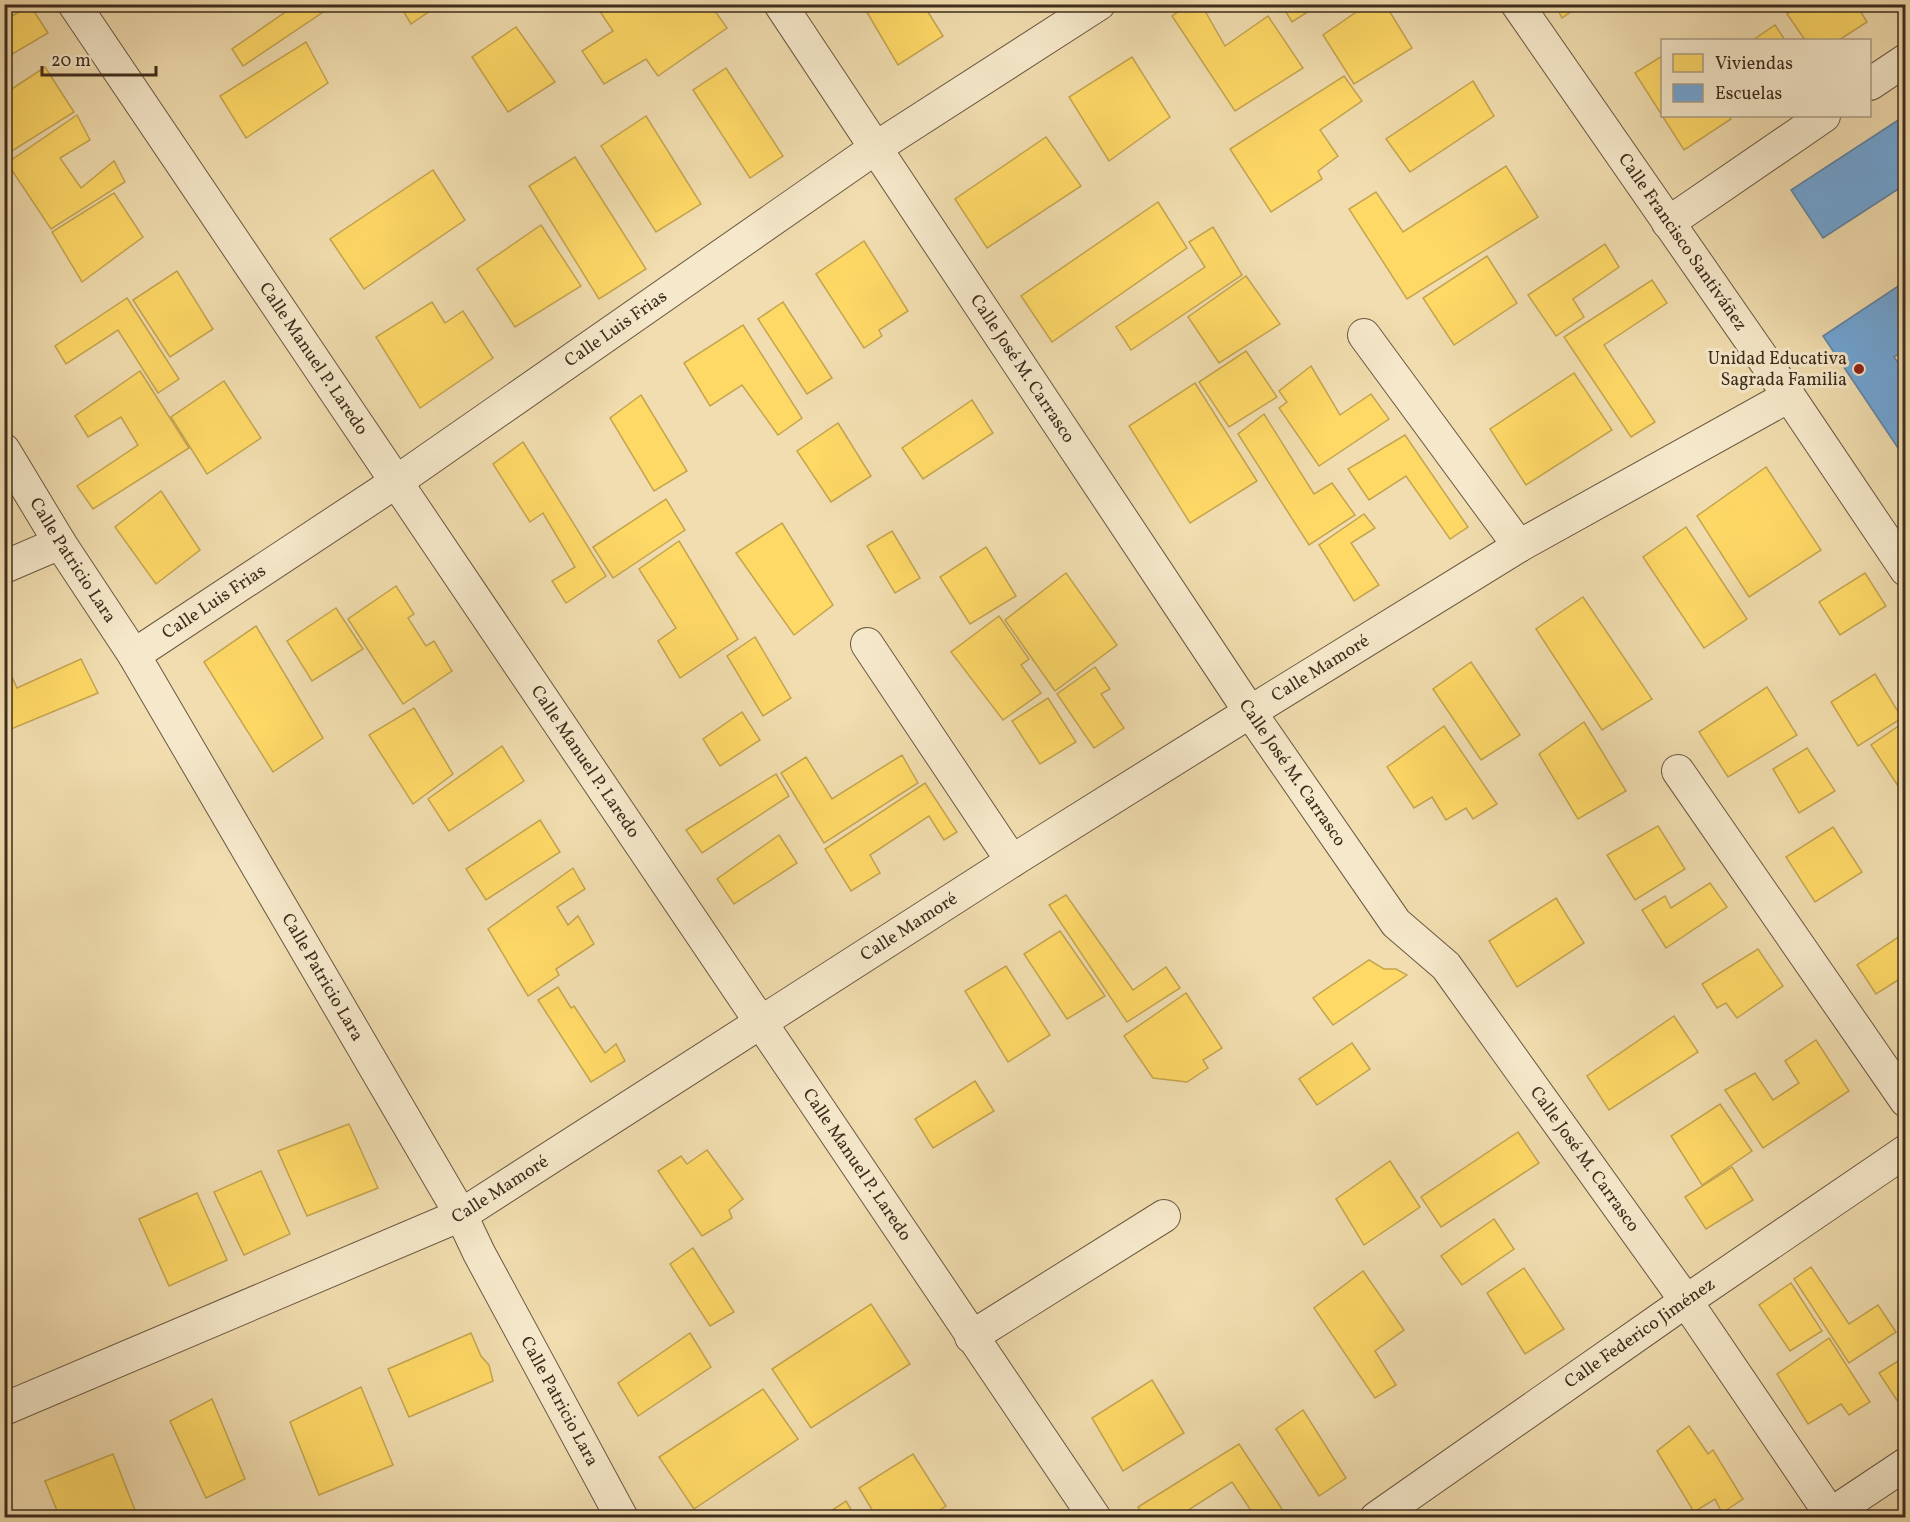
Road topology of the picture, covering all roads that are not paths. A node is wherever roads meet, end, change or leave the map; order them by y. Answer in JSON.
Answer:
{"nodes":[{"id":1,"x":74,"y":4,"type":"edge"},
{"id":2,"x":780,"y":4,"type":"edge"},
{"id":3,"x":1099,"y":4,"type":"edge"},
{"id":4,"x":1517,"y":4,"type":"edge"},
{"id":5,"x":1905,"y":60,"type":"edge"},
{"id":6,"x":1871,"y":83,"type":"edge"},
{"id":7,"x":1823,"y":117,"type":"edge"},
{"id":8,"x":877,"y":147,"type":"junction"},
{"id":9,"x":1668,"y":223,"type":"junction"},
{"id":10,"x":1364,"y":335,"type":"dead end"},
{"id":11,"x":1788,"y":396,"type":"junction"},
{"id":12,"x":4,"y":450,"type":"edge"},
{"id":13,"x":396,"y":482,"type":"junction"},
{"id":14,"x":60,"y":543,"type":"junction"},
{"id":15,"x":1519,"y":546,"type":"junction"},
{"id":16,"x":4,"y":567,"type":"edge"},
{"id":17,"x":1905,"y":570,"type":"edge"},
{"id":18,"x":867,"y":644,"type":"dead end"},
{"id":19,"x":134,"y":655,"type":"junction"},
{"id":20,"x":1250,"y":712,"type":"junction"},
{"id":21,"x":1678,"y":771,"type":"dead end"},
{"id":22,"x":1012,"y":861,"type":"junction"},
{"id":23,"x":760,"y":1024,"type":"junction"},
{"id":24,"x":1905,"y":1101,"type":"edge"},
{"id":25,"x":1905,"y":1151,"type":"edge"},
{"id":26,"x":461,"y":1215,"type":"junction"},
{"id":27,"x":1164,"y":1216,"type":"dead end"},
{"id":28,"x":1686,"y":1301,"type":"junction"},
{"id":29,"x":971,"y":1337,"type":"junction"},
{"id":30,"x":4,"y":1408,"type":"edge"},
{"id":31,"x":1905,"y":1464,"type":"edge"},
{"id":32,"x":1832,"y":1516,"type":"edge"},
{"id":33,"x":622,"y":1518,"type":"edge"},
{"id":34,"x":1095,"y":1518,"type":"edge"},
{"id":35,"x":1376,"y":1518,"type":"edge"}],
"edges":[{"from":1,"to":13,"type":"street","name":"Calle Manuel P. Laredo"},
{"from":2,"to":8,"type":"street","name":"Calle José M. Carrasco"},
{"from":3,"to":8,"type":"street","name":"Calle Luis Frias"},
{"from":4,"to":9,"type":"street","name":"Calle Francisco Santiváñez"},
{"from":5,"to":6,"type":"street"},
{"from":7,"to":9,"type":"street"},
{"from":8,"to":13,"type":"street","name":"Calle Luis Frias"},
{"from":8,"to":20,"type":"street","name":"Calle José M. Carrasco"},
{"from":9,"to":11,"type":"street","name":"Calle Francisco Santiváñez"},
{"from":10,"to":15,"type":"street"},
{"from":11,"to":15,"type":"street","name":"Calle Mamoré"},
{"from":11,"to":17,"type":"street","name":"Calle Francisco Santiváñez"},
{"from":12,"to":14,"type":"street","name":"Calle Patricio Lara"},
{"from":13,"to":19,"type":"street","name":"Calle Luis Frias"},
{"from":13,"to":23,"type":"street","name":"Calle Manuel P. Laredo"},
{"from":14,"to":16,"type":"street"},
{"from":14,"to":19,"type":"street","name":"Calle Patricio Lara"},
{"from":15,"to":20,"type":"street","name":"Calle Mamoré"},
{"from":18,"to":22,"type":"street"},
{"from":19,"to":26,"type":"street","name":"Calle Patricio Lara"},
{"from":20,"to":22,"type":"street","name":"Calle Mamoré"},
{"from":20,"to":28,"type":"street","name":"Calle José M. Carrasco"},
{"from":21,"to":24,"type":"street"},
{"from":22,"to":23,"type":"street","name":"Calle Mamoré"},
{"from":23,"to":26,"type":"street","name":"Calle Mamoré"},
{"from":23,"to":29,"type":"street","name":"Calle Manuel P. Laredo"},
{"from":25,"to":28,"type":"street","name":"Calle Federico Jiménez"},
{"from":26,"to":30,"type":"street","name":"Calle Mamoré"},
{"from":26,"to":33,"type":"street","name":"Calle Patricio Lara"},
{"from":27,"to":29,"type":"street"},
{"from":28,"to":32,"type":"street","name":"Calle José M. Carrasco"},
{"from":28,"to":35,"type":"street","name":"Calle Federico Jiménez"},
{"from":29,"to":34,"type":"street","name":"Calle Manuel P. Laredo"},
{"from":31,"to":32,"type":"street"}]}
